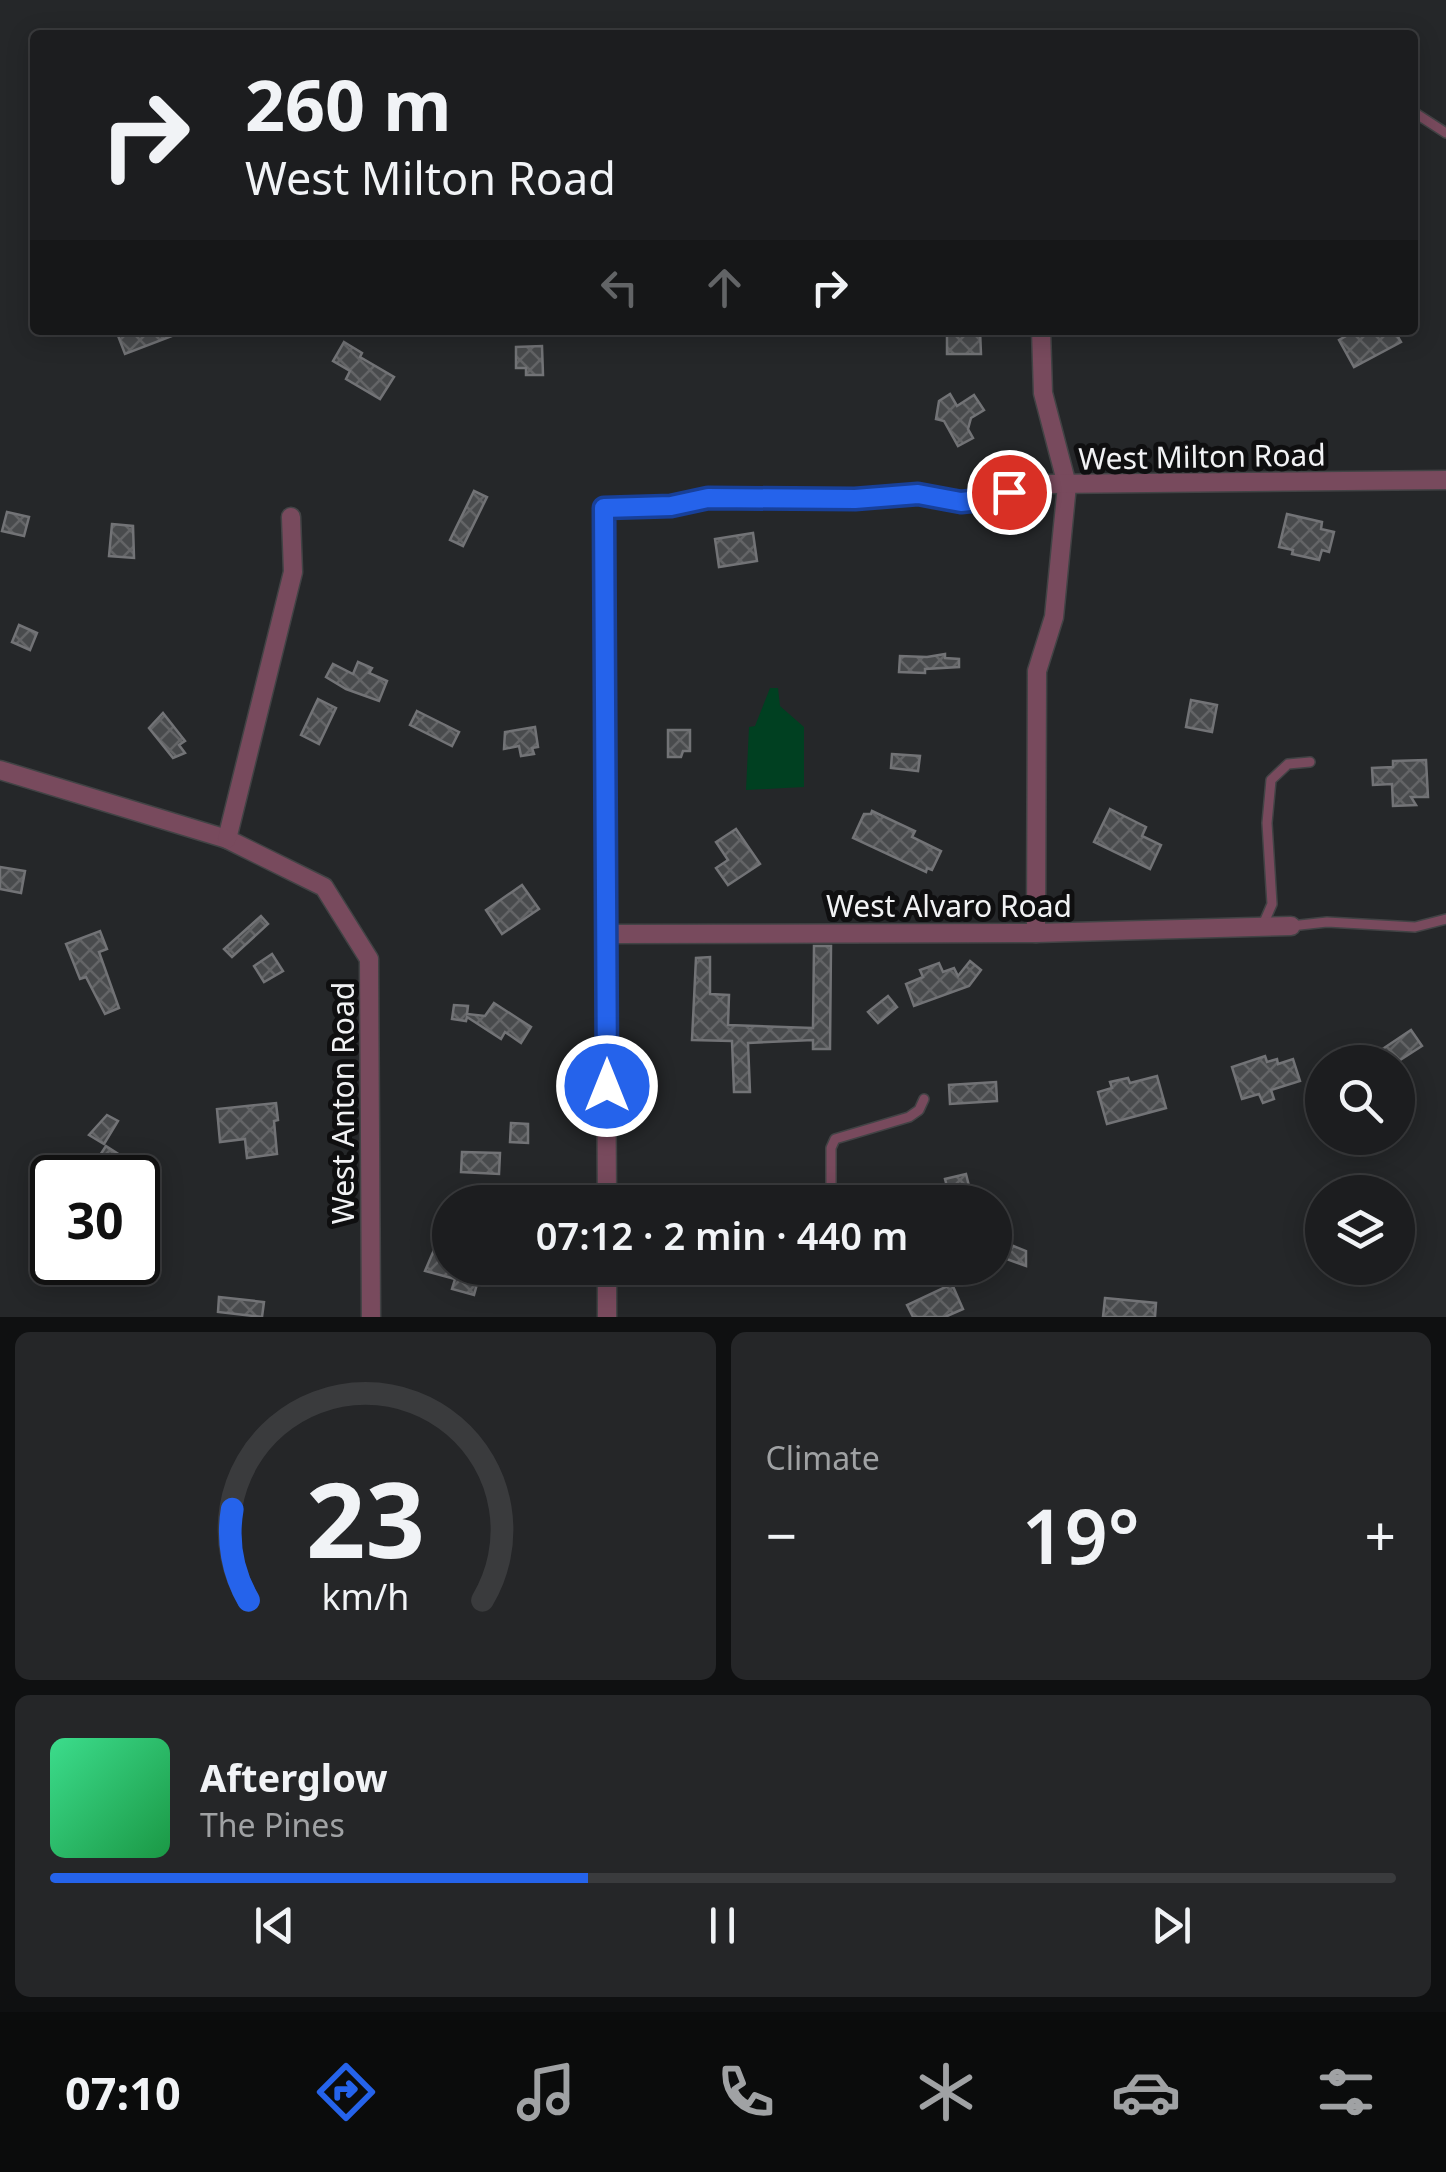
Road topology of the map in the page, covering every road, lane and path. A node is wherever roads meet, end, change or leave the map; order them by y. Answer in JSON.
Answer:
{"nodes":[{"id":1,"x":1418,"y":115,"type":"edge"},
{"id":2,"x":1446,"y":133,"type":"edge"},
{"id":3,"x":1040,"y":335,"type":"edge"},
{"id":4,"x":1446,"y":480,"type":"edge"},
{"id":5,"x":1068,"y":485,"type":"junction"},
{"id":6,"x":291,"y":517,"type":"dead end"},
{"id":7,"x":1310,"y":762,"type":"dead end"},
{"id":8,"x":0,"y":770,"type":"edge"},
{"id":9,"x":227,"y":839,"type":"junction"},
{"id":10,"x":1446,"y":919,"type":"edge"},
{"id":11,"x":1291,"y":926,"type":"joint"},
{"id":12,"x":1262,"y":927,"type":"junction"},
{"id":13,"x":1036,"y":933,"type":"junction"},
{"id":14,"x":607,"y":934,"type":"junction"},
{"id":15,"x":924,"y":1099,"type":"dead end"},
{"id":16,"x":607,"y":1185,"type":"edge"},
{"id":17,"x":831,"y":1185,"type":"edge"},
{"id":18,"x":607,"y":1285,"type":"edge"},
{"id":19,"x":371,"y":1317,"type":"edge"},
{"id":20,"x":607,"y":1317,"type":"edge"}],
"edges":[{"from":1,"to":2,"type":"lane"},
{"from":3,"to":5,"type":"street"},
{"from":4,"to":5,"type":"street","name":"West Milton Road"},
{"from":5,"to":13,"type":"street"},
{"from":5,"to":14,"type":"street","name":"West Milton Road"},
{"from":6,"to":9,"type":"street"},
{"from":7,"to":12,"type":"lane"},
{"from":8,"to":9,"type":"street","name":"West Anton Road"},
{"from":9,"to":19,"type":"street","name":"West Anton Road"},
{"from":10,"to":11,"type":"lane"},
{"from":11,"to":12,"type":"street","name":"West Alvaro Road"},
{"from":12,"to":13,"type":"street","name":"West Alvaro Road"},
{"from":13,"to":14,"type":"street","name":"West Alvaro Road"},
{"from":14,"to":16,"type":"street"},
{"from":15,"to":17,"type":"lane"},
{"from":18,"to":20,"type":"street"}]}
